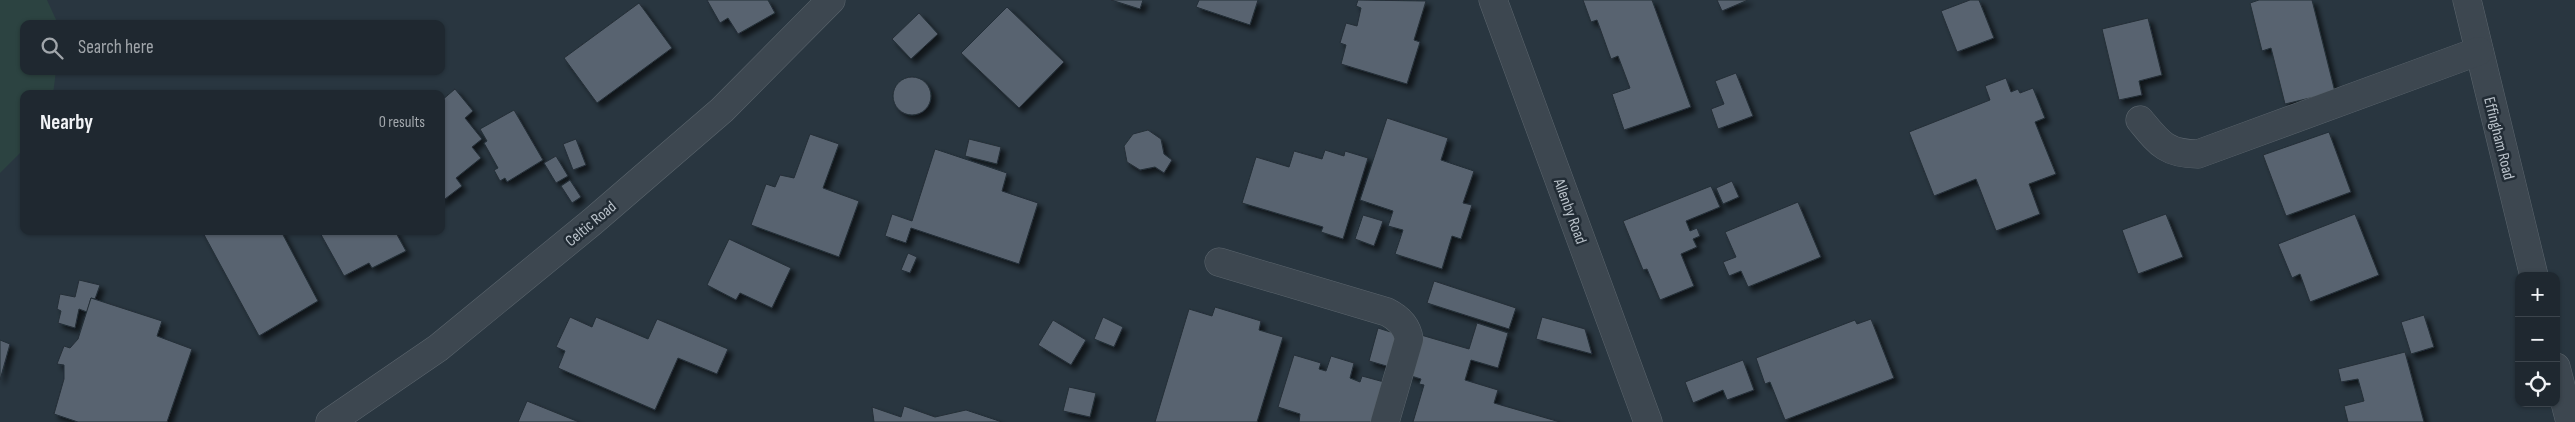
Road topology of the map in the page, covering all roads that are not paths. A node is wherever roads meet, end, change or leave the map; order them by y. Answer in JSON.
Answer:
{"nodes":[{"id":1,"x":831,"y":0,"type":"edge"},
{"id":2,"x":1493,"y":0,"type":"edge"},
{"id":3,"x":2467,"y":0,"type":"edge"},
{"id":4,"x":2479,"y":51,"type":"junction"},
{"id":5,"x":2140,"y":120,"type":"dead end"},
{"id":6,"x":1219,"y":262,"type":"dead end"},
{"id":7,"x":2533,"y":272,"type":"edge"},
{"id":8,"x":2560,"y":383,"type":"edge"},
{"id":9,"x":348,"y":418,"type":"edge"},
{"id":10,"x":1385,"y":422,"type":"edge"},
{"id":11,"x":1648,"y":422,"type":"edge"},
{"id":12,"x":2570,"y":422,"type":"edge"}],
"edges":[{"from":1,"to":9,"type":"street","name":"Celtic Road"},
{"from":2,"to":11,"type":"street","name":"Allenby Road"},
{"from":3,"to":4,"type":"street","name":"Effingham Road"},
{"from":4,"to":5,"type":"street"},
{"from":4,"to":7,"type":"street","name":"Effingham Road"},
{"from":6,"to":10,"type":"street"},
{"from":8,"to":12,"type":"street"}]}
